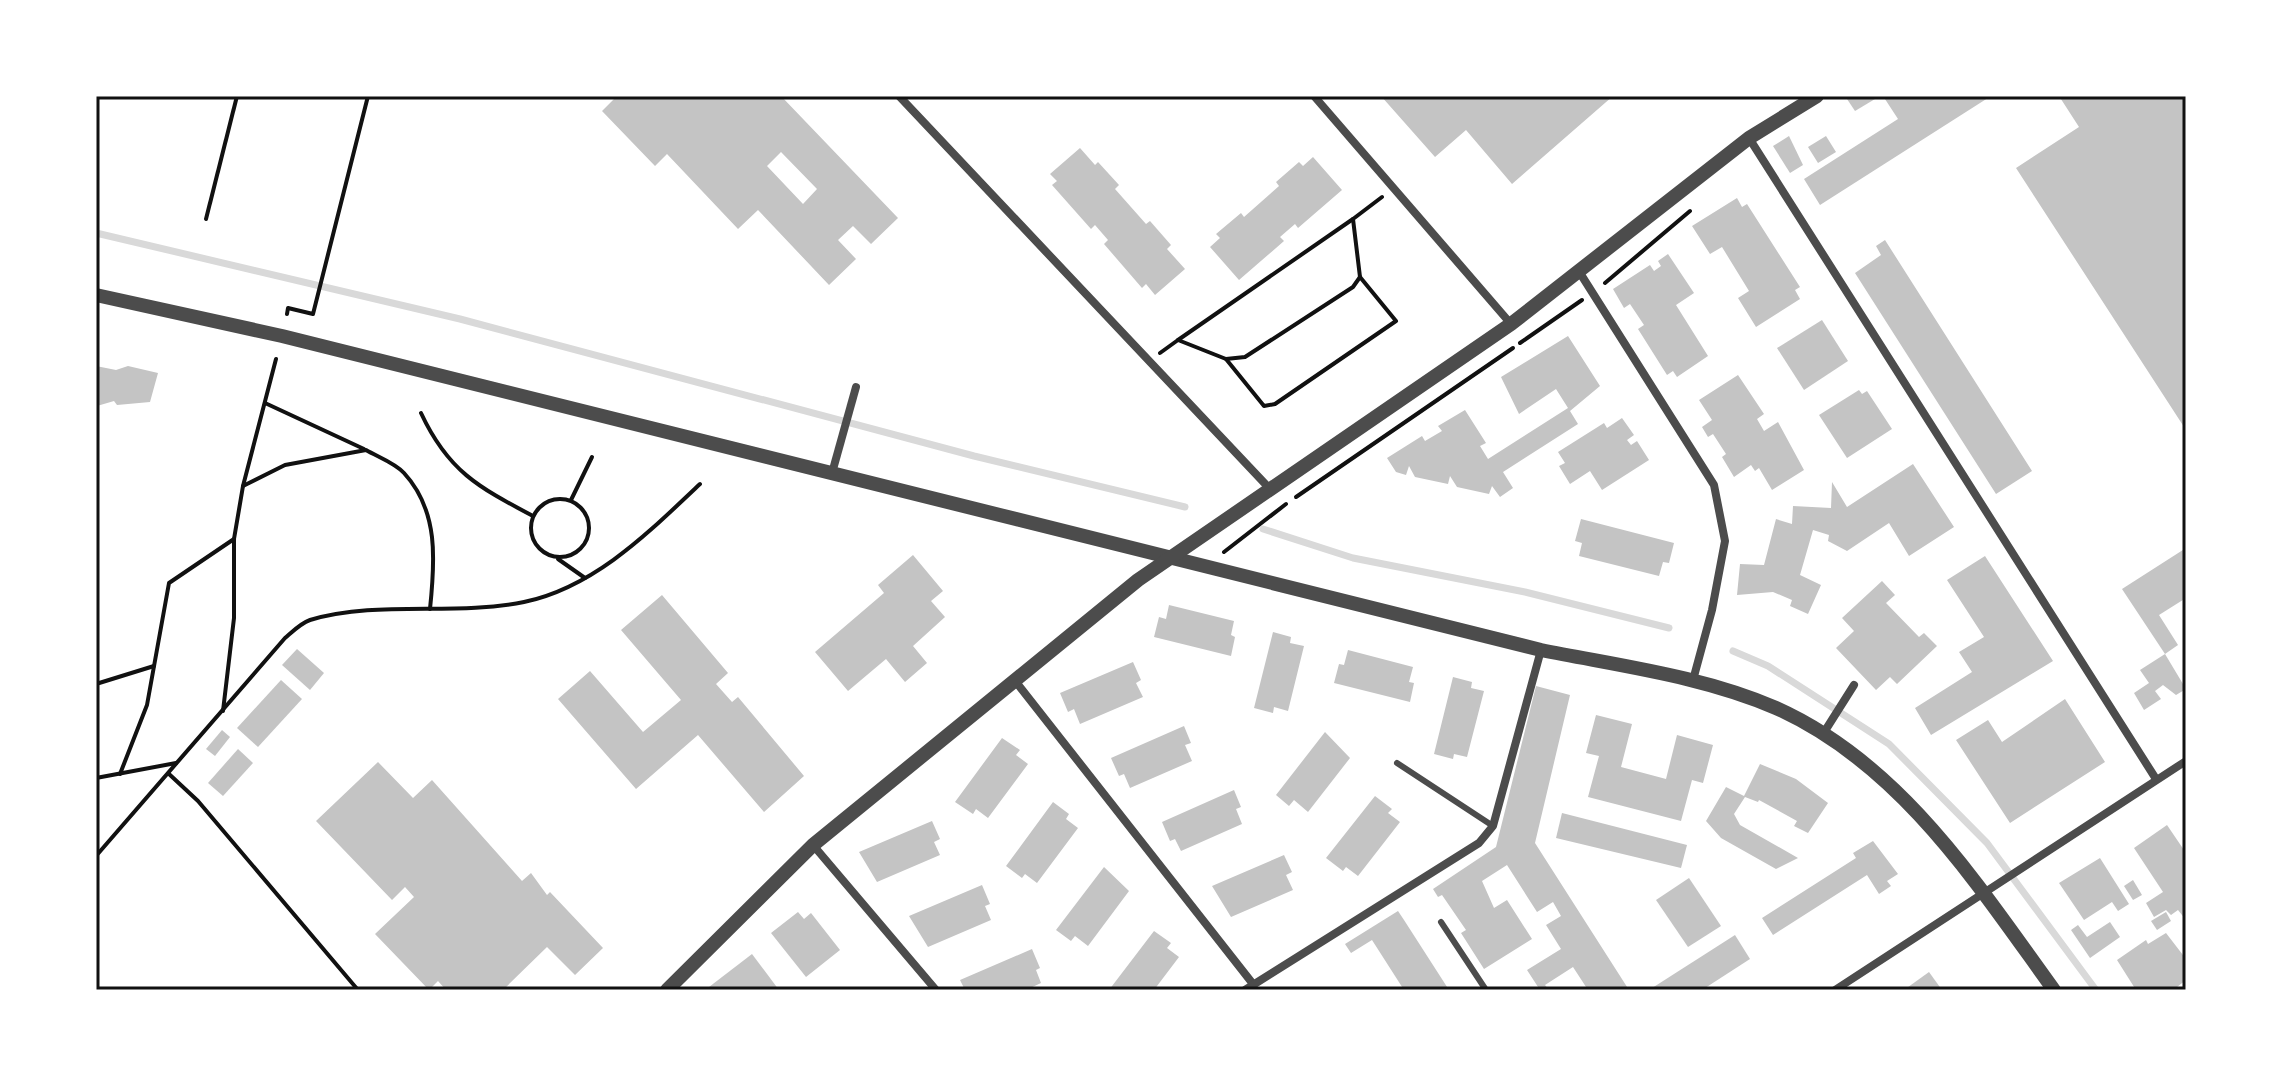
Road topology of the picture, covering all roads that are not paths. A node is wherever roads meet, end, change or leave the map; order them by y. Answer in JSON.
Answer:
{"nodes":[{"id":1,"x":899,"y":96,"type":"edge"},
{"id":2,"x":1314,"y":96,"type":"edge"},
{"id":3,"x":1817,"y":96,"type":"edge"},
{"id":4,"x":1749,"y":138,"type":"junction"},
{"id":5,"x":1580,"y":273,"type":"junction"},
{"id":6,"x":96,"y":295,"type":"edge"},
{"id":7,"x":1511,"y":324,"type":"junction"},
{"id":8,"x":856,"y":387,"type":"dead end"},
{"id":9,"x":832,"y":473,"type":"junction"},
{"id":10,"x":1270,"y":489,"type":"junction"},
{"id":11,"x":1171,"y":557,"type":"junction"},
{"id":12,"x":1541,"y":650,"type":"junction"},
{"id":13,"x":1693,"y":680,"type":"junction"},
{"id":14,"x":1016,"y":682,"type":"junction"},
{"id":15,"x":1854,"y":685,"type":"dead end"},
{"id":16,"x":1823,"y":734,"type":"junction"},
{"id":17,"x":2186,"y":761,"type":"edge"},
{"id":18,"x":1397,"y":763,"type":"dead end"},
{"id":19,"x":2156,"y":779,"type":"junction"},
{"id":20,"x":1493,"y":826,"type":"junction"},
{"id":21,"x":813,"y":845,"type":"junction"},
{"id":22,"x":1991,"y":890,"type":"junction"},
{"id":23,"x":1441,"y":922,"type":"dead end"},
{"id":24,"x":1253,"y":984,"type":"junction"},
{"id":25,"x":667,"y":990,"type":"edge"},
{"id":26,"x":936,"y":990,"type":"edge"},
{"id":27,"x":1245,"y":990,"type":"edge"},
{"id":28,"x":1486,"y":990,"type":"edge"},
{"id":29,"x":1835,"y":990,"type":"edge"},
{"id":30,"x":2054,"y":990,"type":"edge"}],
"edges":[{"from":1,"to":10,"type":"street"},
{"from":2,"to":7,"type":"street"},
{"from":3,"to":4,"type":"street"},
{"from":4,"to":5,"type":"street"},
{"from":4,"to":19,"type":"street"},
{"from":5,"to":7,"type":"street"},
{"from":5,"to":13,"type":"street"},
{"from":6,"to":9,"type":"street"},
{"from":7,"to":10,"type":"street"},
{"from":8,"to":9,"type":"street"},
{"from":9,"to":11,"type":"street"},
{"from":10,"to":11,"type":"street"},
{"from":11,"to":12,"type":"street"},
{"from":11,"to":14,"type":"street"},
{"from":12,"to":13,"type":"street"},
{"from":12,"to":20,"type":"street"},
{"from":13,"to":16,"type":"street"},
{"from":14,"to":21,"type":"street"},
{"from":14,"to":24,"type":"street"},
{"from":15,"to":16,"type":"street"},
{"from":16,"to":22,"type":"street"},
{"from":17,"to":19,"type":"street"},
{"from":18,"to":20,"type":"lane"},
{"from":19,"to":22,"type":"street"},
{"from":20,"to":24,"type":"street"},
{"from":21,"to":25,"type":"street"},
{"from":21,"to":26,"type":"street"},
{"from":22,"to":29,"type":"street"},
{"from":22,"to":30,"type":"street"},
{"from":23,"to":28,"type":"lane"},
{"from":24,"to":27,"type":"street"}]}
